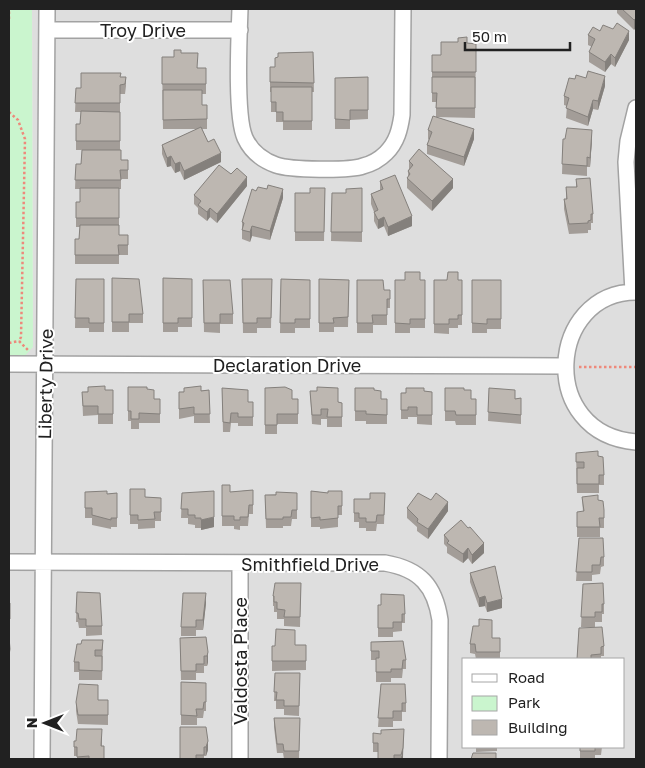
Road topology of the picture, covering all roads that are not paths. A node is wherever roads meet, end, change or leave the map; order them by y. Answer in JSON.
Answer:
{"nodes":[{"id":1,"x":47,"y":9,"type":"edge"},
{"id":2,"x":240,"y":9,"type":"edge"},
{"id":3,"x":403,"y":9,"type":"edge"},
{"id":4,"x":47,"y":30,"type":"junction"},
{"id":5,"x":240,"y":30,"type":"junction"},
{"id":6,"x":636,"y":108,"type":"edge"},
{"id":7,"x":634,"y":292,"type":"edge"},
{"id":8,"x":571,"y":362,"type":"junction"},
{"id":9,"x":9,"y":364,"type":"edge"},
{"id":10,"x":46,"y":365,"type":"junction"},
{"id":11,"x":636,"y":442,"type":"edge"},
{"id":12,"x":9,"y":562,"type":"edge"},
{"id":13,"x":42,"y":562,"type":"junction"},
{"id":14,"x":240,"y":564,"type":"junction"},
{"id":15,"x":42,"y":759,"type":"edge"},
{"id":16,"x":240,"y":759,"type":"edge"},
{"id":17,"x":439,"y":759,"type":"edge"}],
"edges":[{"from":1,"to":4,"type":"street","name":"Liberty Drive"},
{"from":2,"to":5,"type":"street"},
{"from":3,"to":5,"type":"street"},
{"from":4,"to":5,"type":"street","name":"Troy Drive"},
{"from":4,"to":10,"type":"street","name":"Liberty Drive"},
{"from":6,"to":7,"type":"street"},
{"from":7,"to":8,"type":"street"},
{"from":8,"to":10,"type":"street","name":"Declaration Drive"},
{"from":8,"to":11,"type":"street"},
{"from":9,"to":10,"type":"street","name":"Declaration Drive"},
{"from":10,"to":13,"type":"street","name":"Liberty Drive"},
{"from":12,"to":13,"type":"street","name":"Smithfield Drive"},
{"from":13,"to":14,"type":"street","name":"Smithfield Drive"},
{"from":13,"to":15,"type":"street","name":"Liberty Drive"},
{"from":14,"to":16,"type":"street","name":"Valdosta Place"},
{"from":14,"to":17,"type":"street","name":"Smithfield Drive"}]}
